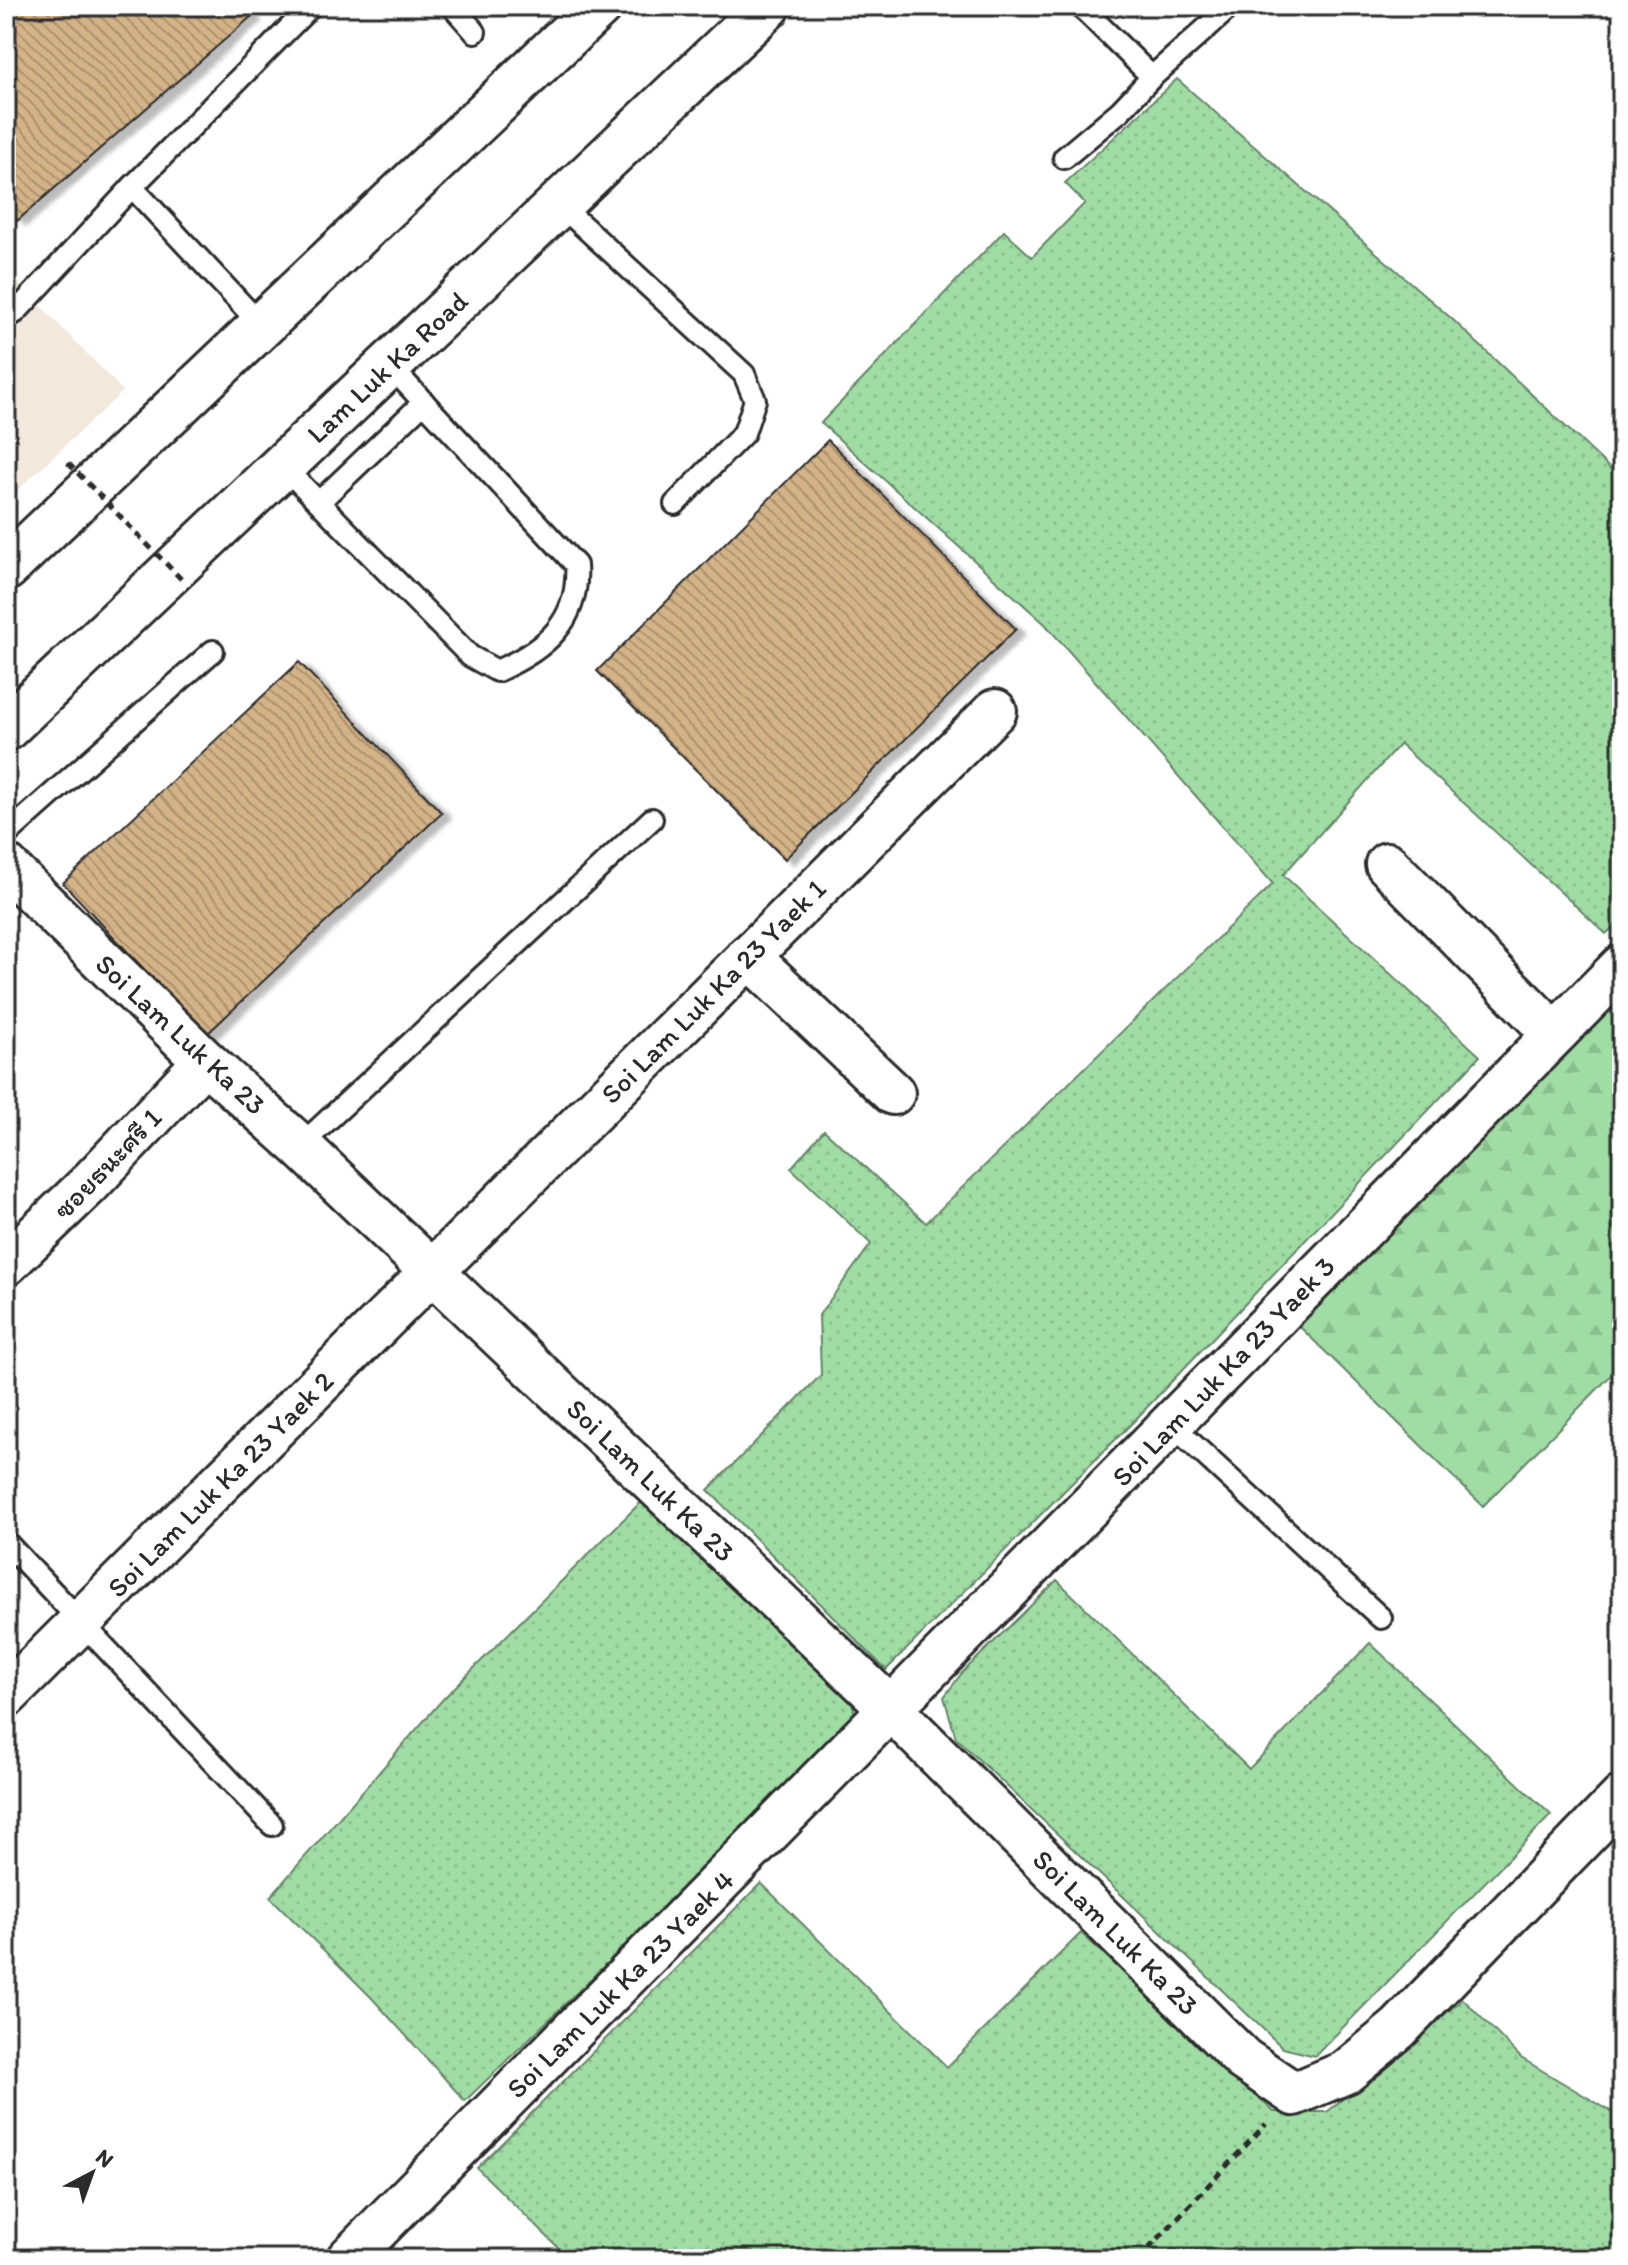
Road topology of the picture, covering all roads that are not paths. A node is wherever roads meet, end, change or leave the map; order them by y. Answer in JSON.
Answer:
{"nodes":[{"id":1,"x":311,"y":6,"type":"edge"},
{"id":2,"x":452,"y":6,"type":"edge"},
{"id":3,"x":599,"y":6,"type":"edge"},
{"id":4,"x":768,"y":6,"type":"edge"},
{"id":5,"x":1080,"y":6,"type":"edge"},
{"id":6,"x":1231,"y":6,"type":"edge"},
{"id":7,"x":475,"y":32,"type":"dead end"},
{"id":8,"x":1152,"y":77,"type":"junction"},
{"id":9,"x":1064,"y":158,"type":"dead end"},
{"id":10,"x":132,"y":187,"type":"junction"},
{"id":11,"x":559,"y":204,"type":"junction"},
{"id":12,"x":6,"y":318,"type":"edge"},
{"id":13,"x":261,"y":325,"type":"junction"},
{"id":14,"x":389,"y":365,"type":"junction"},
{"id":15,"x":424,"y":402,"type":"junction"},
{"id":16,"x":283,"y":466,"type":"junction"},
{"id":17,"x":319,"y":502,"type":"junction"},
{"id":18,"x":675,"y":504,"type":"dead end"},
{"id":19,"x":6,"y":568,"type":"edge"},
{"id":20,"x":213,"y":651,"type":"dead end"},
{"id":21,"x":995,"y":711,"type":"dead end"},
{"id":22,"x":6,"y":728,"type":"edge"},
{"id":23,"x":652,"y":819,"type":"dead end"},
{"id":24,"x":6,"y":835,"type":"edge"},
{"id":25,"x":1387,"y":864,"type":"dead end"},
{"id":26,"x":6,"y":866,"type":"edge"},
{"id":27,"x":748,"y":956,"type":"junction"},
{"id":28,"x":1622,"y":966,"type":"edge"},
{"id":29,"x":1554,"y":1034,"type":"junction"},
{"id":30,"x":205,"y":1061,"type":"junction"},
{"id":31,"x":893,"y":1093,"type":"dead end"},
{"id":32,"x":300,"y":1146,"type":"junction"},
{"id":33,"x":6,"y":1264,"type":"edge"},
{"id":34,"x":432,"y":1272,"type":"junction"},
{"id":35,"x":1171,"y":1424,"type":"junction"},
{"id":36,"x":6,"y":1542,"type":"edge"},
{"id":37,"x":1381,"y":1618,"type":"dead end"},
{"id":38,"x":81,"y":1622,"type":"junction"},
{"id":39,"x":6,"y":1696,"type":"edge"},
{"id":40,"x":891,"y":1709,"type":"junction"},
{"id":41,"x":1622,"y":1797,"type":"edge"},
{"id":42,"x":272,"y":1825,"type":"dead end"},
{"id":43,"x":348,"y":2259,"type":"edge"}],
"edges":[{"from":1,"to":10,"type":"lane"},
{"from":2,"to":7,"type":"lane"},
{"from":3,"to":13,"type":"main road"},
{"from":4,"to":11,"type":"main road","name":"Lam Luk Ka Road"},
{"from":5,"to":8,"type":"lane"},
{"from":6,"to":8,"type":"lane"},
{"from":8,"to":9,"type":"lane"},
{"from":10,"to":12,"type":"lane"},
{"from":10,"to":13,"type":"lane"},
{"from":11,"to":14,"type":"main road","name":"Lam Luk Ka Road"},
{"from":11,"to":18,"type":"lane"},
{"from":13,"to":19,"type":"main road"},
{"from":14,"to":15,"type":"lane"},
{"from":14,"to":16,"type":"main road","name":"Lam Luk Ka Road"},
{"from":15,"to":17,"type":"lane"},
{"from":15,"to":17,"type":"lane"},
{"from":16,"to":17,"type":"lane"},
{"from":16,"to":22,"type":"main road","name":"Lam Luk Ka Road"},
{"from":20,"to":24,"type":"lane"},
{"from":21,"to":27,"type":"street","name":"Soi Lam Luk Ka 23 Yaek 1"},
{"from":23,"to":32,"type":"lane"},
{"from":25,"to":29,"type":"street"},
{"from":26,"to":30,"type":"street","name":"Soi Lam Luk Ka 23"},
{"from":27,"to":31,"type":"street"},
{"from":27,"to":34,"type":"street","name":"Soi Lam Luk Ka 23 Yaek 1"},
{"from":28,"to":29,"type":"street","name":"Soi Lam Luk Ka 23 Yaek 3"},
{"from":29,"to":35,"type":"street","name":"Soi Lam Luk Ka 23 Yaek 3"},
{"from":30,"to":32,"type":"street","name":"Soi Lam Luk Ka 23"},
{"from":30,"to":33,"type":"street","name":"ซอยธนะศรี 1"},
{"from":32,"to":34,"type":"street","name":"Soi Lam Luk Ka 23"},
{"from":34,"to":38,"type":"street","name":"Soi Lam Luk Ka 23 Yaek 2"},
{"from":34,"to":40,"type":"street","name":"Soi Lam Luk Ka 23"},
{"from":35,"to":37,"type":"lane"},
{"from":35,"to":40,"type":"street","name":"Soi Lam Luk Ka 23 Yaek 3"},
{"from":36,"to":38,"type":"lane"},
{"from":38,"to":39,"type":"street","name":"Soi Lam Luk Ka 23 Yaek 2"},
{"from":38,"to":42,"type":"lane"},
{"from":40,"to":41,"type":"street","name":"Soi Lam Luk Ka 23"},
{"from":40,"to":43,"type":"street","name":"Soi Lam Luk Ka 23 Yaek 4"}]}
